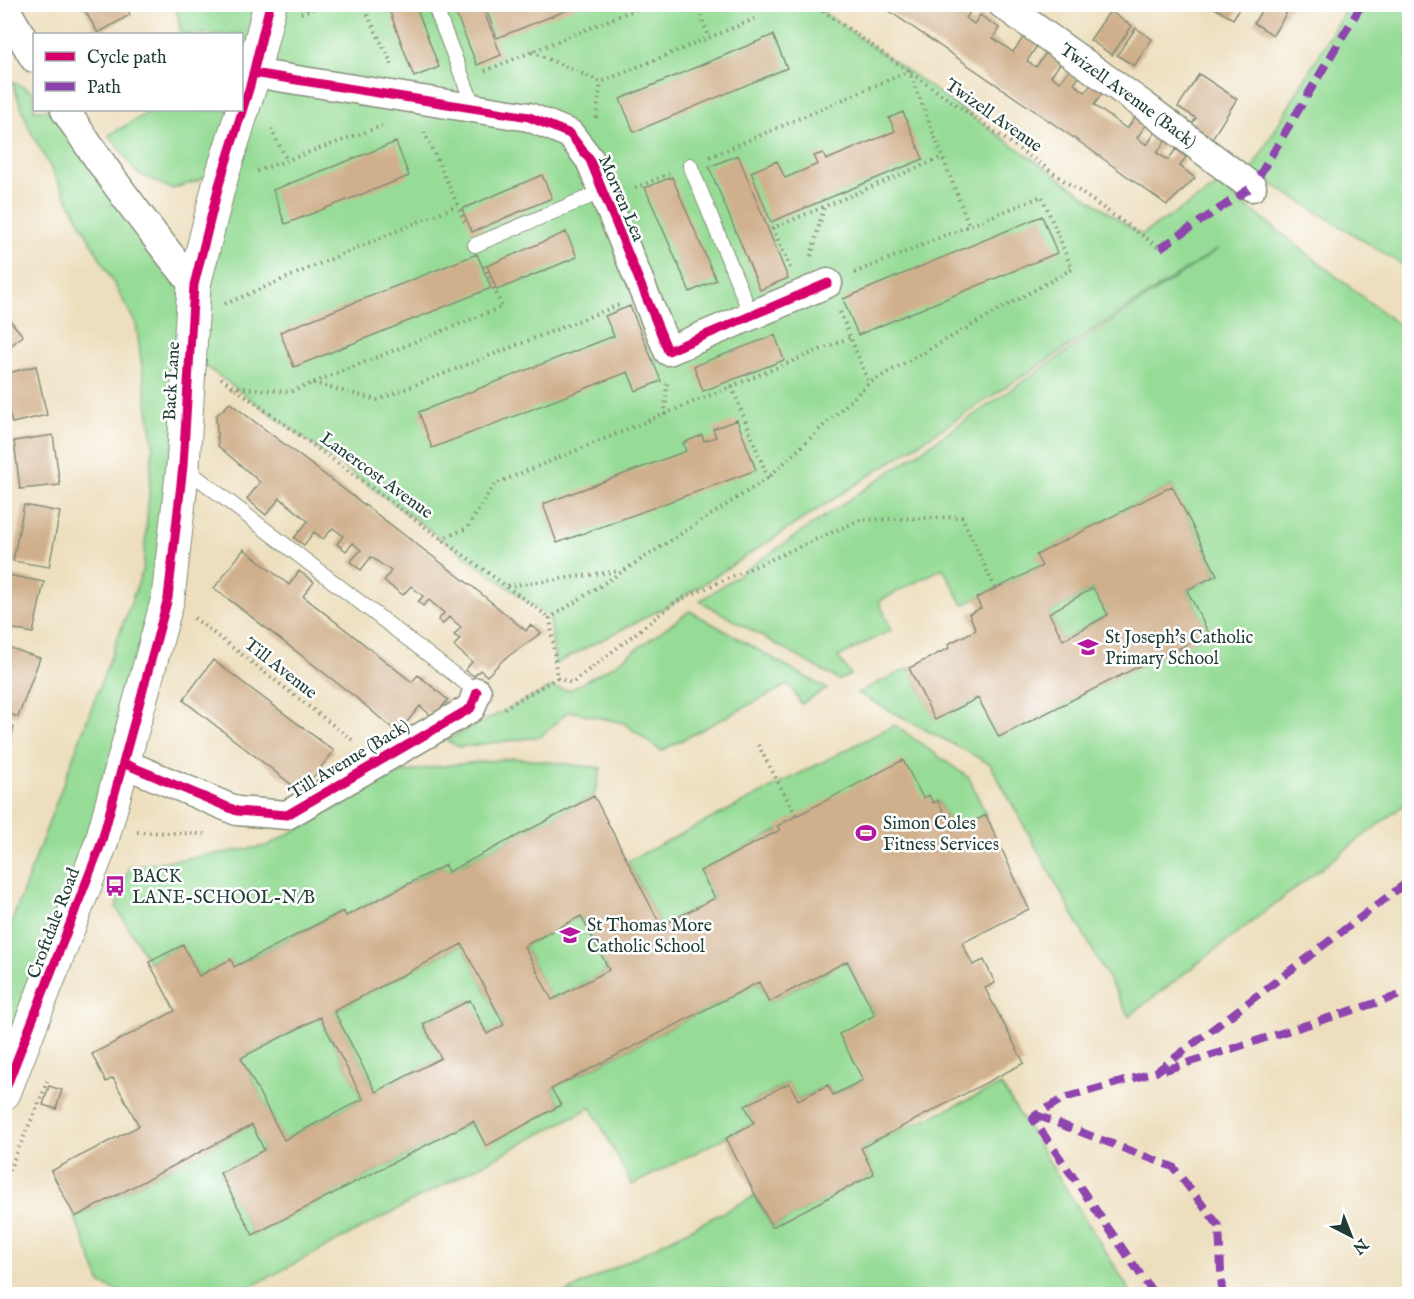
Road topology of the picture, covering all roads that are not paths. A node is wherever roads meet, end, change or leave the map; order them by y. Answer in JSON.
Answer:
{"nodes":[{"id":1,"x":270,"y":4,"type":"edge"},
{"id":2,"x":434,"y":4,"type":"edge"},
{"id":3,"x":1002,"y":4,"type":"edge"},
{"id":4,"x":4,"y":6,"type":"edge"},
{"id":5,"x":33,"y":56,"type":"edge"},
{"id":6,"x":253,"y":74,"type":"junction"},
{"id":7,"x":243,"y":107,"type":"edge"},
{"id":8,"x":474,"y":107,"type":"junction"},
{"id":9,"x":66,"y":111,"type":"edge"},
{"id":10,"x":242,"y":111,"type":"edge"},
{"id":11,"x":690,"y":165,"type":"road end"},
{"id":12,"x":1255,"y":182,"type":"dead end"},
{"id":13,"x":604,"y":195,"type":"junction"},
{"id":14,"x":475,"y":245,"type":"road end"},
{"id":15,"x":828,"y":284,"type":"road end"},
{"id":16,"x":194,"y":285,"type":"junction"},
{"id":17,"x":752,"y":315,"type":"junction"},
{"id":18,"x":183,"y":466,"type":"junction"},
{"id":19,"x":477,"y":692,"type":"joint"},
{"id":20,"x":123,"y":763,"type":"junction"},
{"id":21,"x":4,"y":1093,"type":"edge"}],
"edges":[{"from":1,"to":6,"type":"street","name":"Back Lane"},
{"from":2,"to":8,"type":"lane"},
{"from":3,"to":12,"type":"street","name":"Twizell Avenue (Back)"},
{"from":4,"to":5,"type":"street"},
{"from":6,"to":7,"type":"street","name":"Back Lane"},
{"from":6,"to":8,"type":"street","name":"Morven Lea"},
{"from":8,"to":13,"type":"street","name":"Morven Lea"},
{"from":9,"to":16,"type":"street"},
{"from":10,"to":16,"type":"street","name":"Back Lane"},
{"from":11,"to":17,"type":"lane"},
{"from":13,"to":14,"type":"lane"},
{"from":13,"to":17,"type":"street","name":"Morven Lea"},
{"from":15,"to":17,"type":"street","name":"Morven Lea"},
{"from":16,"to":18,"type":"street","name":"Back Lane"},
{"from":18,"to":19,"type":"lane"},
{"from":18,"to":20,"type":"street","name":"Back Lane"},
{"from":19,"to":20,"type":"street","name":"Till Avenue (Back)"},
{"from":20,"to":21,"type":"street","name":"Croftdale Road"}]}
